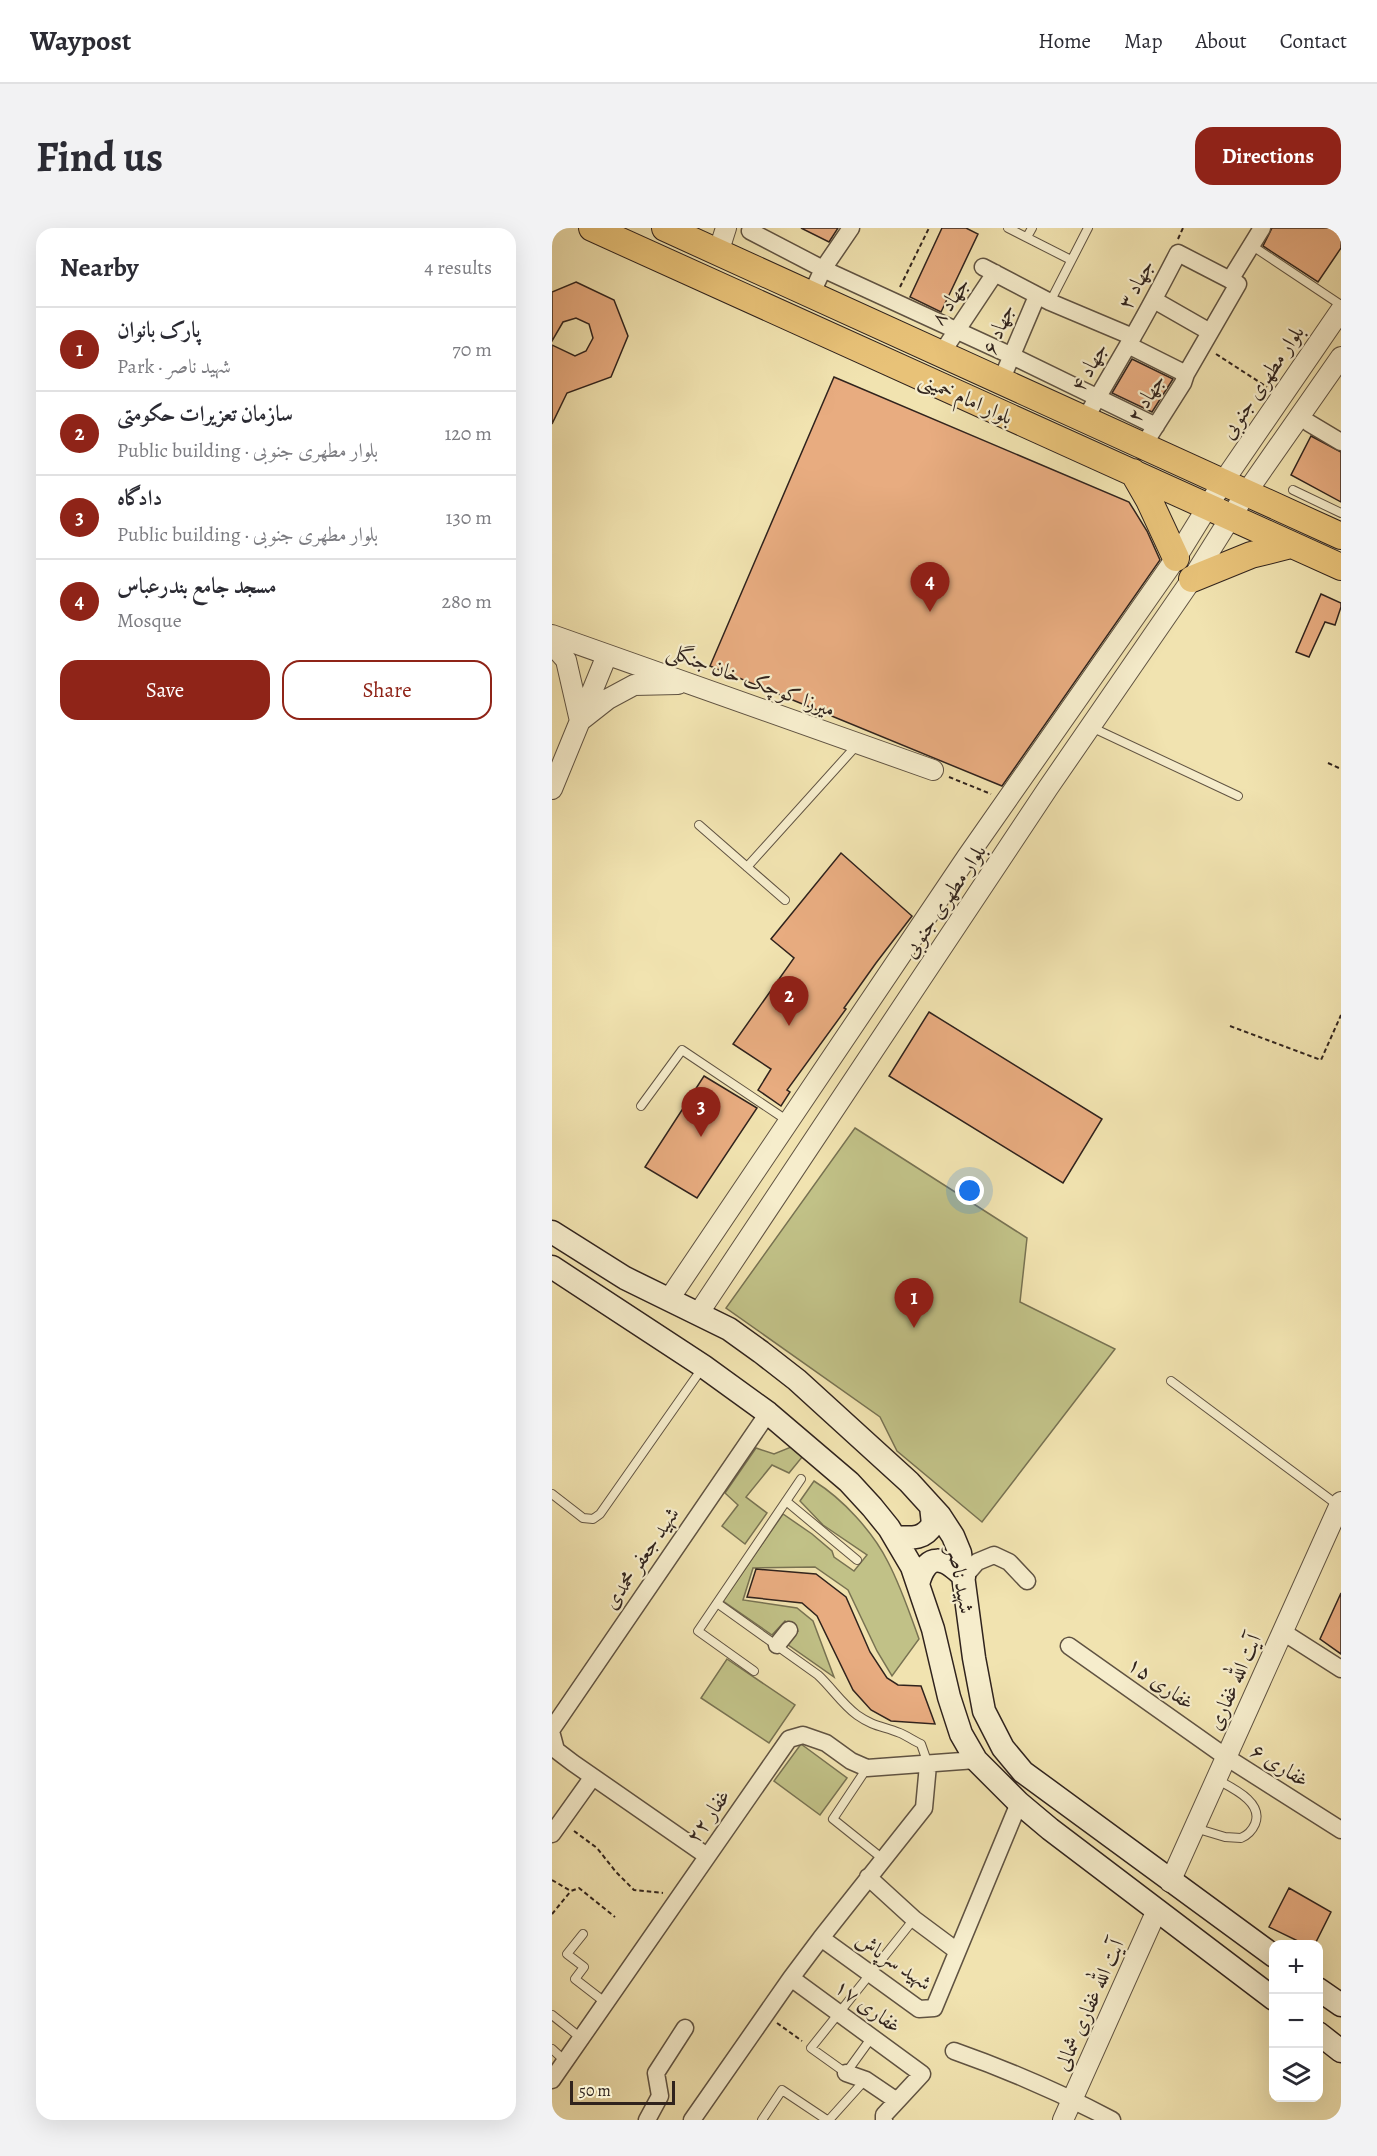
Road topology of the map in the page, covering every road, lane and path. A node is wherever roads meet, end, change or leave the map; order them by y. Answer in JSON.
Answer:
{"nodes":[{"id":1,"x":592,"y":228,"type":"edge"},
{"id":2,"x":726,"y":228,"type":"edge"},
{"id":3,"x":851,"y":228,"type":"edge"},
{"id":4,"x":929,"y":228,"type":"edge"},
{"id":5,"x":1008,"y":228,"type":"edge"},
{"id":6,"x":1032,"y":228,"type":"edge"},
{"id":7,"x":1088,"y":228,"type":"edge"},
{"id":8,"x":1262,"y":228,"type":"edge"},
{"id":9,"x":683,"y":231,"type":"edge"},
{"id":10,"x":750,"y":231,"type":"dead end"},
{"id":11,"x":1027,"y":237,"type":"junction"},
{"id":12,"x":1251,"y":245,"type":"junction"},
{"id":13,"x":718,"y":253,"type":"junction"},
{"id":14,"x":1071,"y":260,"type":"junction"},
{"id":15,"x":823,"y":269,"type":"junction"},
{"id":16,"x":1234,"y":282,"type":"junction"},
{"id":17,"x":811,"y":295,"type":"junction"},
{"id":18,"x":1044,"y":299,"type":"junction"},
{"id":19,"x":1154,"y":300,"type":"junction"},
{"id":20,"x":893,"y":301,"type":"junction"},
{"id":21,"x":1341,"y":307,"type":"edge"},
{"id":22,"x":957,"y":331,"type":"junction"},
{"id":23,"x":1206,"y":338,"type":"junction"},
{"id":24,"x":1130,"y":341,"type":"junction"},
{"id":25,"x":941,"y":354,"type":"junction"},
{"id":26,"x":1010,"y":355,"type":"junction"},
{"id":27,"x":1341,"y":357,"type":"edge"},
{"id":28,"x":1186,"y":374,"type":"junction"},
{"id":29,"x":1001,"y":381,"type":"junction"},
{"id":30,"x":1282,"y":396,"type":"junction"},
{"id":31,"x":1098,"y":397,"type":"junction"},
{"id":32,"x":1085,"y":419,"type":"junction"},
{"id":33,"x":1309,"y":423,"type":"dead end"},
{"id":34,"x":1149,"y":436,"type":"junction"},
{"id":35,"x":1341,"y":441,"type":"edge"},
{"id":36,"x":1133,"y":472,"type":"junction"},
{"id":37,"x":1234,"y":487,"type":"junction"},
{"id":38,"x":1293,"y":490,"type":"dead end"},
{"id":39,"x":1219,"y":511,"type":"junction"},
{"id":40,"x":1341,"y":513,"type":"edge"},
{"id":41,"x":1341,"y":536,"type":"edge"},
{"id":42,"x":1291,"y":545,"type":"junction"},
{"id":43,"x":1176,"y":558,"type":"junction"},
{"id":44,"x":1341,"y":567,"type":"edge"},
{"id":45,"x":1192,"y":579,"type":"junction"},
{"id":46,"x":552,"y":635,"type":"edge"},
{"id":47,"x":552,"y":644,"type":"edge"},
{"id":48,"x":607,"y":655,"type":"junction"},
{"id":49,"x":693,"y":684,"type":"junction"},
{"id":50,"x":580,"y":721,"type":"junction"},
{"id":51,"x":1090,"y":727,"type":"junction"},
{"id":52,"x":857,"y":745,"type":"junction"},
{"id":53,"x":1039,"y":754,"type":"junction"},
{"id":54,"x":1328,"y":763,"type":"dead end"},
{"id":55,"x":1062,"y":768,"type":"junction"},
{"id":56,"x":1341,"y":769,"type":"edge"},
{"id":57,"x":933,"y":770,"type":"joint"},
{"id":58,"x":552,"y":789,"type":"edge"},
{"id":59,"x":1238,"y":796,"type":"dead end"},
{"id":60,"x":1007,"y":802,"type":"junction"},
{"id":61,"x":699,"y":825,"type":"dead end"},
{"id":62,"x":747,"y":867,"type":"junction"},
{"id":63,"x":785,"y":900,"type":"dead end"},
{"id":64,"x":1341,"y":1016,"type":"edge"},
{"id":65,"x":1230,"y":1026,"type":"dead end"},
{"id":66,"x":828,"y":1063,"type":"junction"},
{"id":67,"x":854,"y":1080,"type":"junction"},
{"id":68,"x":641,"y":1106,"type":"dead end"},
{"id":69,"x":788,"y":1121,"type":"junction"},
{"id":70,"x":552,"y":1232,"type":"edge"},
{"id":71,"x":552,"y":1267,"type":"edge"},
{"id":72,"x":669,"y":1299,"type":"junction"},
{"id":73,"x":698,"y":1314,"type":"junction"},
{"id":74,"x":703,"y":1366,"type":"junction"},
{"id":75,"x":1171,"y":1381,"type":"dead end"},
{"id":76,"x":768,"y":1413,"type":"junction"},
{"id":77,"x":801,"y":1479,"type":"dead end"},
{"id":78,"x":552,"y":1494,"type":"edge"},
{"id":79,"x":786,"y":1500,"type":"junction"},
{"id":80,"x":1340,"y":1504,"type":"edge"},
{"id":81,"x":931,"y":1506,"type":"junction"},
{"id":82,"x":895,"y":1537,"type":"junction"},
{"id":83,"x":856,"y":1560,"type":"dead end"},
{"id":84,"x":964,"y":1577,"type":"junction"},
{"id":85,"x":1027,"y":1581,"type":"dead end"},
{"id":86,"x":918,"y":1584,"type":"junction"},
{"id":87,"x":717,"y":1603,"type":"junction"},
{"id":88,"x":789,"y":1630,"type":"dead end"},
{"id":89,"x":1282,"y":1632,"type":"junction"},
{"id":90,"x":777,"y":1645,"type":"junction"},
{"id":91,"x":1069,"y":1646,"type":"dead end"},
{"id":92,"x":1341,"y":1669,"type":"edge"},
{"id":93,"x":754,"y":1671,"type":"dead end"},
{"id":94,"x":552,"y":1729,"type":"edge"},
{"id":95,"x":552,"y":1735,"type":"edge"},
{"id":96,"x":1226,"y":1757,"type":"junction"},
{"id":97,"x":976,"y":1760,"type":"junction"},
{"id":98,"x":928,"y":1765,"type":"junction"},
{"id":99,"x":867,"y":1768,"type":"junction"},
{"id":100,"x":592,"y":1778,"type":"junction"},
{"id":101,"x":1216,"y":1779,"type":"junction"},
{"id":102,"x":1019,"y":1803,"type":"junction"},
{"id":103,"x":1194,"y":1828,"type":"junction"},
{"id":104,"x":556,"y":1829,"type":"edge"},
{"id":105,"x":1341,"y":1830,"type":"edge"},
{"id":106,"x":708,"y":1856,"type":"junction"},
{"id":107,"x":883,"y":1859,"type":"junction"},
{"id":108,"x":868,"y":1877,"type":"junction"},
{"id":109,"x":552,"y":1880,"type":"edge"},
{"id":110,"x":1170,"y":1882,"type":"junction"},
{"id":111,"x":571,"y":1891,"type":"junction"},
{"id":112,"x":681,"y":1894,"type":"junction"},
{"id":113,"x":1157,"y":1910,"type":"junction"},
{"id":114,"x":552,"y":1914,"type":"edge"},
{"id":115,"x":615,"y":1917,"type":"dead end"},
{"id":116,"x":914,"y":1919,"type":"junction"},
{"id":117,"x":583,"y":1934,"type":"dead end"},
{"id":118,"x":821,"y":1938,"type":"junction"},
{"id":119,"x":957,"y":1952,"type":"junction"},
{"id":120,"x":1269,"y":1952,"type":"edge"},
{"id":121,"x":871,"y":1973,"type":"junction"},
{"id":122,"x":790,"y":1978,"type":"junction"},
{"id":123,"x":1323,"y":1992,"type":"edge"},
{"id":124,"x":1269,"y":1995,"type":"edge"},
{"id":125,"x":606,"y":2003,"type":"junction"},
{"id":126,"x":1341,"y":2005,"type":"edge"},
{"id":127,"x":840,"y":2013,"type":"junction"},
{"id":128,"x":552,"y":2015,"type":"edge"},
{"id":129,"x":765,"y":2015,"type":"junction"},
{"id":130,"x":685,"y":2028,"type":"dead end"},
{"id":131,"x":872,"y":2037,"type":"junction"},
{"id":132,"x":581,"y":2038,"type":"junction"},
{"id":133,"x":1323,"y":2038,"type":"edge"},
{"id":134,"x":811,"y":2048,"type":"junction"},
{"id":135,"x":552,"y":2049,"type":"edge"},
{"id":136,"x":954,"y":2051,"type":"dead end"},
{"id":137,"x":1341,"y":2051,"type":"edge"},
{"id":138,"x":565,"y":2061,"type":"junction"},
{"id":139,"x":846,"y":2073,"type":"junction"},
{"id":140,"x":552,"y":2080,"type":"edge"},
{"id":141,"x":866,"y":2080,"type":"junction"},
{"id":142,"x":1073,"y":2100,"type":"junction"},
{"id":143,"x":897,"y":2101,"type":"junction"},
{"id":144,"x":647,"y":2120,"type":"edge"},
{"id":145,"x":692,"y":2120,"type":"edge"},
{"id":146,"x":762,"y":2120,"type":"edge"},
{"id":147,"x":828,"y":2120,"type":"edge"},
{"id":148,"x":884,"y":2120,"type":"edge"},
{"id":149,"x":1064,"y":2120,"type":"edge"},
{"id":150,"x":1112,"y":2120,"type":"edge"}],
"edges":[{"from":1,"to":36,"type":"main road","name":"بلوار امام خمینی"},
{"from":2,"to":13,"type":"street"},
{"from":3,"to":15,"type":"street"},
{"from":4,"to":20,"type":"path"},
{"from":5,"to":11,"type":"lane"},
{"from":6,"to":11,"type":"lane"},
{"from":7,"to":14,"type":"lane"},
{"from":8,"to":12,"type":"street","name":"جهاد ۲"},
{"from":9,"to":13,"type":"main road","name":"بلوار امام خمینی"},
{"from":10,"to":15,"type":"street"},
{"from":11,"to":14,"type":"lane"},
{"from":12,"to":16,"type":"street","name":"جهاد ۲"},
{"from":12,"to":21,"type":"lane"},
{"from":13,"to":17,"type":"main road","name":"بلوار امام خمینی"},
{"from":14,"to":18,"type":"lane"},
{"from":15,"to":17,"type":"street"},
{"from":15,"to":20,"type":"street"},
{"from":16,"to":19,"type":"street","name":"جهاد ۳"},
{"from":16,"to":23,"type":"street","name":"جهاد ۲"},
{"from":17,"to":25,"type":"main road","name":"بلوار امام خمینی"},
{"from":18,"to":22,"type":"street","name":"جهاد ۸"},
{"from":18,"to":24,"type":"street"},
{"from":18,"to":26,"type":"street","name":"جهاد ۶"},
{"from":19,"to":23,"type":"street"},
{"from":19,"to":24,"type":"street","name":"جهاد ۳"},
{"from":20,"to":22,"type":"street"},
{"from":21,"to":30,"type":"street","name":"بلوار مطهری جنوبی"},
{"from":22,"to":25,"type":"street","name":"جهاد ۸"},
{"from":22,"to":26,"type":"street"},
{"from":23,"to":28,"type":"street","name":"جهاد ۲"},
{"from":23,"to":30,"type":"path"},
{"from":24,"to":28,"type":"street"},
{"from":24,"to":31,"type":"street","name":"جهاد ۴"},
{"from":25,"to":29,"type":"main road","name":"بلوار امام خمینی"},
{"from":26,"to":29,"type":"street","name":"جهاد ۶"},
{"from":26,"to":31,"type":"street"},
{"from":27,"to":37,"type":"street"},
{"from":28,"to":34,"type":"street","name":"جهاد ۲"},
{"from":29,"to":32,"type":"main road","name":"بلوار امام خمینی"},
{"from":30,"to":37,"type":"street","name":"بلوار مطهری جنوبی"},
{"from":31,"to":32,"type":"street","name":"جهاد ۴"},
{"from":31,"to":34,"type":"street"},
{"from":32,"to":34,"type":"main road","name":"بلوار امام خمینی"},
{"from":33,"to":35,"type":"street"},
{"from":34,"to":37,"type":"main road","name":"بلوار امام خمینی"},
{"from":36,"to":39,"type":"main road","name":"بلوار امام خمینی"},
{"from":36,"to":43,"type":"main road"},
{"from":37,"to":39,"type":"street"},
{"from":37,"to":41,"type":"main road","name":"بلوار امام خمینی"},
{"from":38,"to":40,"type":"lane"},
{"from":39,"to":42,"type":"main road","name":"بلوار امام خمینی"},
{"from":39,"to":43,"type":"street","name":"بلوار مطهری جنوبی"},
{"from":39,"to":45,"type":"street","name":"بلوار مطهری جنوبی"},
{"from":42,"to":44,"type":"main road","name":"بلوار امام خمینی"},
{"from":42,"to":45,"type":"main road"},
{"from":43,"to":53,"type":"street","name":"بلوار مطهری جنوبی"},
{"from":45,"to":51,"type":"street","name":"بلوار مطهری جنوبی"},
{"from":46,"to":48,"type":"street","name":"میرزا کوچک خان جنگلی"},
{"from":47,"to":50,"type":"street"},
{"from":48,"to":49,"type":"street","name":"میرزا کوچک خان جنگلی"},
{"from":48,"to":50,"type":"street"},
{"from":49,"to":50,"type":"street"},
{"from":49,"to":52,"type":"street","name":"میرزا کوچک خان جنگلی"},
{"from":50,"to":58,"type":"street"},
{"from":51,"to":55,"type":"street","name":"بلوار مطهری جنوبی"},
{"from":51,"to":59,"type":"lane"},
{"from":52,"to":57,"type":"street","name":"میرزا کوچک خان جنگلی"},
{"from":52,"to":62,"type":"lane"},
{"from":53,"to":55,"type":"street"},
{"from":53,"to":60,"type":"street","name":"بلوار مطهری جنوبی"},
{"from":54,"to":56,"type":"path"},
{"from":55,"to":67,"type":"street","name":"بلوار مطهری جنوبی"},
{"from":57,"to":60,"type":"path"},
{"from":60,"to":66,"type":"street","name":"بلوار مطهری جنوبی"},
{"from":61,"to":62,"type":"lane"},
{"from":62,"to":63,"type":"lane"},
{"from":64,"to":65,"type":"path"},
{"from":66,"to":67,"type":"street"},
{"from":66,"to":69,"type":"street","name":"بلوار مطهری جنوبی"},
{"from":67,"to":73,"type":"street","name":"بلوار مطهری جنوبی"},
{"from":68,"to":69,"type":"lane"},
{"from":69,"to":72,"type":"street","name":"بلوار مطهری جنوبی"},
{"from":70,"to":72,"type":"main road","name":"شهید ناصر"},
{"from":71,"to":74,"type":"main road","name":"شهید ناصر"},
{"from":72,"to":73,"type":"main road","name":"شهید ناصر"},
{"from":73,"to":81,"type":"main road","name":"شهید ناصر"},
{"from":74,"to":76,"type":"main road","name":"شهید ناصر"},
{"from":74,"to":78,"type":"lane"},
{"from":75,"to":80,"type":"lane"},
{"from":76,"to":82,"type":"main road","name":"شهید ناصر"},
{"from":76,"to":94,"type":"street","name":"شهید جعفر محمدی"},
{"from":77,"to":79,"type":"lane"},
{"from":79,"to":83,"type":"lane"},
{"from":79,"to":87,"type":"lane"},
{"from":80,"to":89,"type":"street","name":"آیت الله غفاری"},
{"from":81,"to":82,"type":"main road"},
{"from":81,"to":84,"type":"main road","name":"شهید ناصر"},
{"from":82,"to":86,"type":"main road","name":"شهید ناصر"},
{"from":84,"to":85,"type":"street"},
{"from":84,"to":86,"type":"main road"},
{"from":84,"to":110,"type":"main road","name":"شهید ناصر"},
{"from":86,"to":97,"type":"main road","name":"شهید ناصر"},
{"from":87,"to":90,"type":"lane"},
{"from":87,"to":93,"type":"lane"},
{"from":88,"to":90,"type":"street"},
{"from":89,"to":92,"type":"street"},
{"from":89,"to":96,"type":"street","name":"آیت الله غفاری"},
{"from":90,"to":98,"type":"lane"},
{"from":91,"to":96,"type":"street","name":"غفاری ۱۵"},
{"from":95,"to":100,"type":"street"},
{"from":96,"to":101,"type":"street","name":"آیت الله غفاری"},
{"from":96,"to":105,"type":"street","name":"غفاری ۶"},
{"from":97,"to":98,"type":"street"},
{"from":97,"to":102,"type":"main road","name":"شهید ناصر"},
{"from":98,"to":99,"type":"street"},
{"from":98,"to":107,"type":"street","name":"شهید سرپاش"},
{"from":99,"to":106,"type":"street","name":"غفار ۲۲"},
{"from":99,"to":107,"type":"lane"},
{"from":100,"to":104,"type":"street"},
{"from":100,"to":106,"type":"street"},
{"from":101,"to":103,"type":"street","name":"آیت الله غفاری"},
{"from":101,"to":103,"type":"lane"},
{"from":102,"to":113,"type":"main road","name":"شهید ناصر"},
{"from":102,"to":119,"type":"street","name":"شهید سرپاش"},
{"from":103,"to":110,"type":"street","name":"آیت الله غفاری"},
{"from":104,"to":112,"type":"path"},
{"from":106,"to":112,"type":"street","name":"غفار ۲۲"},
{"from":107,"to":108,"type":"street","name":"شهید سرپاش"},
{"from":108,"to":116,"type":"street"},
{"from":108,"to":118,"type":"street","name":"شهید سرپاش"},
{"from":109,"to":111,"type":"path"},
{"from":110,"to":120,"type":"main road","name":"شهید ناصر"},
{"from":111,"to":114,"type":"path"},
{"from":111,"to":115,"type":"path"},
{"from":112,"to":125,"type":"street","name":"غفار ۲۲"},
{"from":113,"to":124,"type":"main road","name":"شهید ناصر"},
{"from":113,"to":142,"type":"street","name":"آیت الله غفاری شمالی"},
{"from":116,"to":119,"type":"street"},
{"from":116,"to":121,"type":"lane"},
{"from":117,"to":125,"type":"lane"},
{"from":118,"to":121,"type":"street","name":"شهید سرپاش"},
{"from":118,"to":122,"type":"street"},
{"from":119,"to":121,"type":"street","name":"شهید سرپاش"},
{"from":121,"to":127,"type":"lane"},
{"from":122,"to":127,"type":"street","name":"غفاری ۱۷"},
{"from":122,"to":129,"type":"street"},
{"from":123,"to":126,"type":"main road"},
{"from":125,"to":132,"type":"street","name":"غفار ۲۲"},
{"from":127,"to":131,"type":"street","name":"غفاری ۱۷"},
{"from":127,"to":134,"type":"lane"},
{"from":128,"to":132,"type":"lane"},
{"from":129,"to":134,"type":"path"},
{"from":129,"to":145,"type":"street"},
{"from":130,"to":144,"type":"street"},
{"from":131,"to":139,"type":"lane"},
{"from":131,"to":143,"type":"street","name":"غفاری ۱۷"},
{"from":132,"to":138,"type":"street","name":"غفار ۲۲"},
{"from":133,"to":137,"type":"main road"},
{"from":134,"to":139,"type":"lane"},
{"from":135,"to":138,"type":"lane"},
{"from":136,"to":142,"type":"street"},
{"from":138,"to":140,"type":"street","name":"غفار ۲۲"},
{"from":139,"to":141,"type":"street"},
{"from":141,"to":143,"type":"street"},
{"from":141,"to":147,"type":"lane"},
{"from":142,"to":149,"type":"street","name":"آیت الله غفاری شمالی"},
{"from":142,"to":150,"type":"street"},
{"from":143,"to":148,"type":"street"},
{"from":146,"to":147,"type":"lane"}]}
